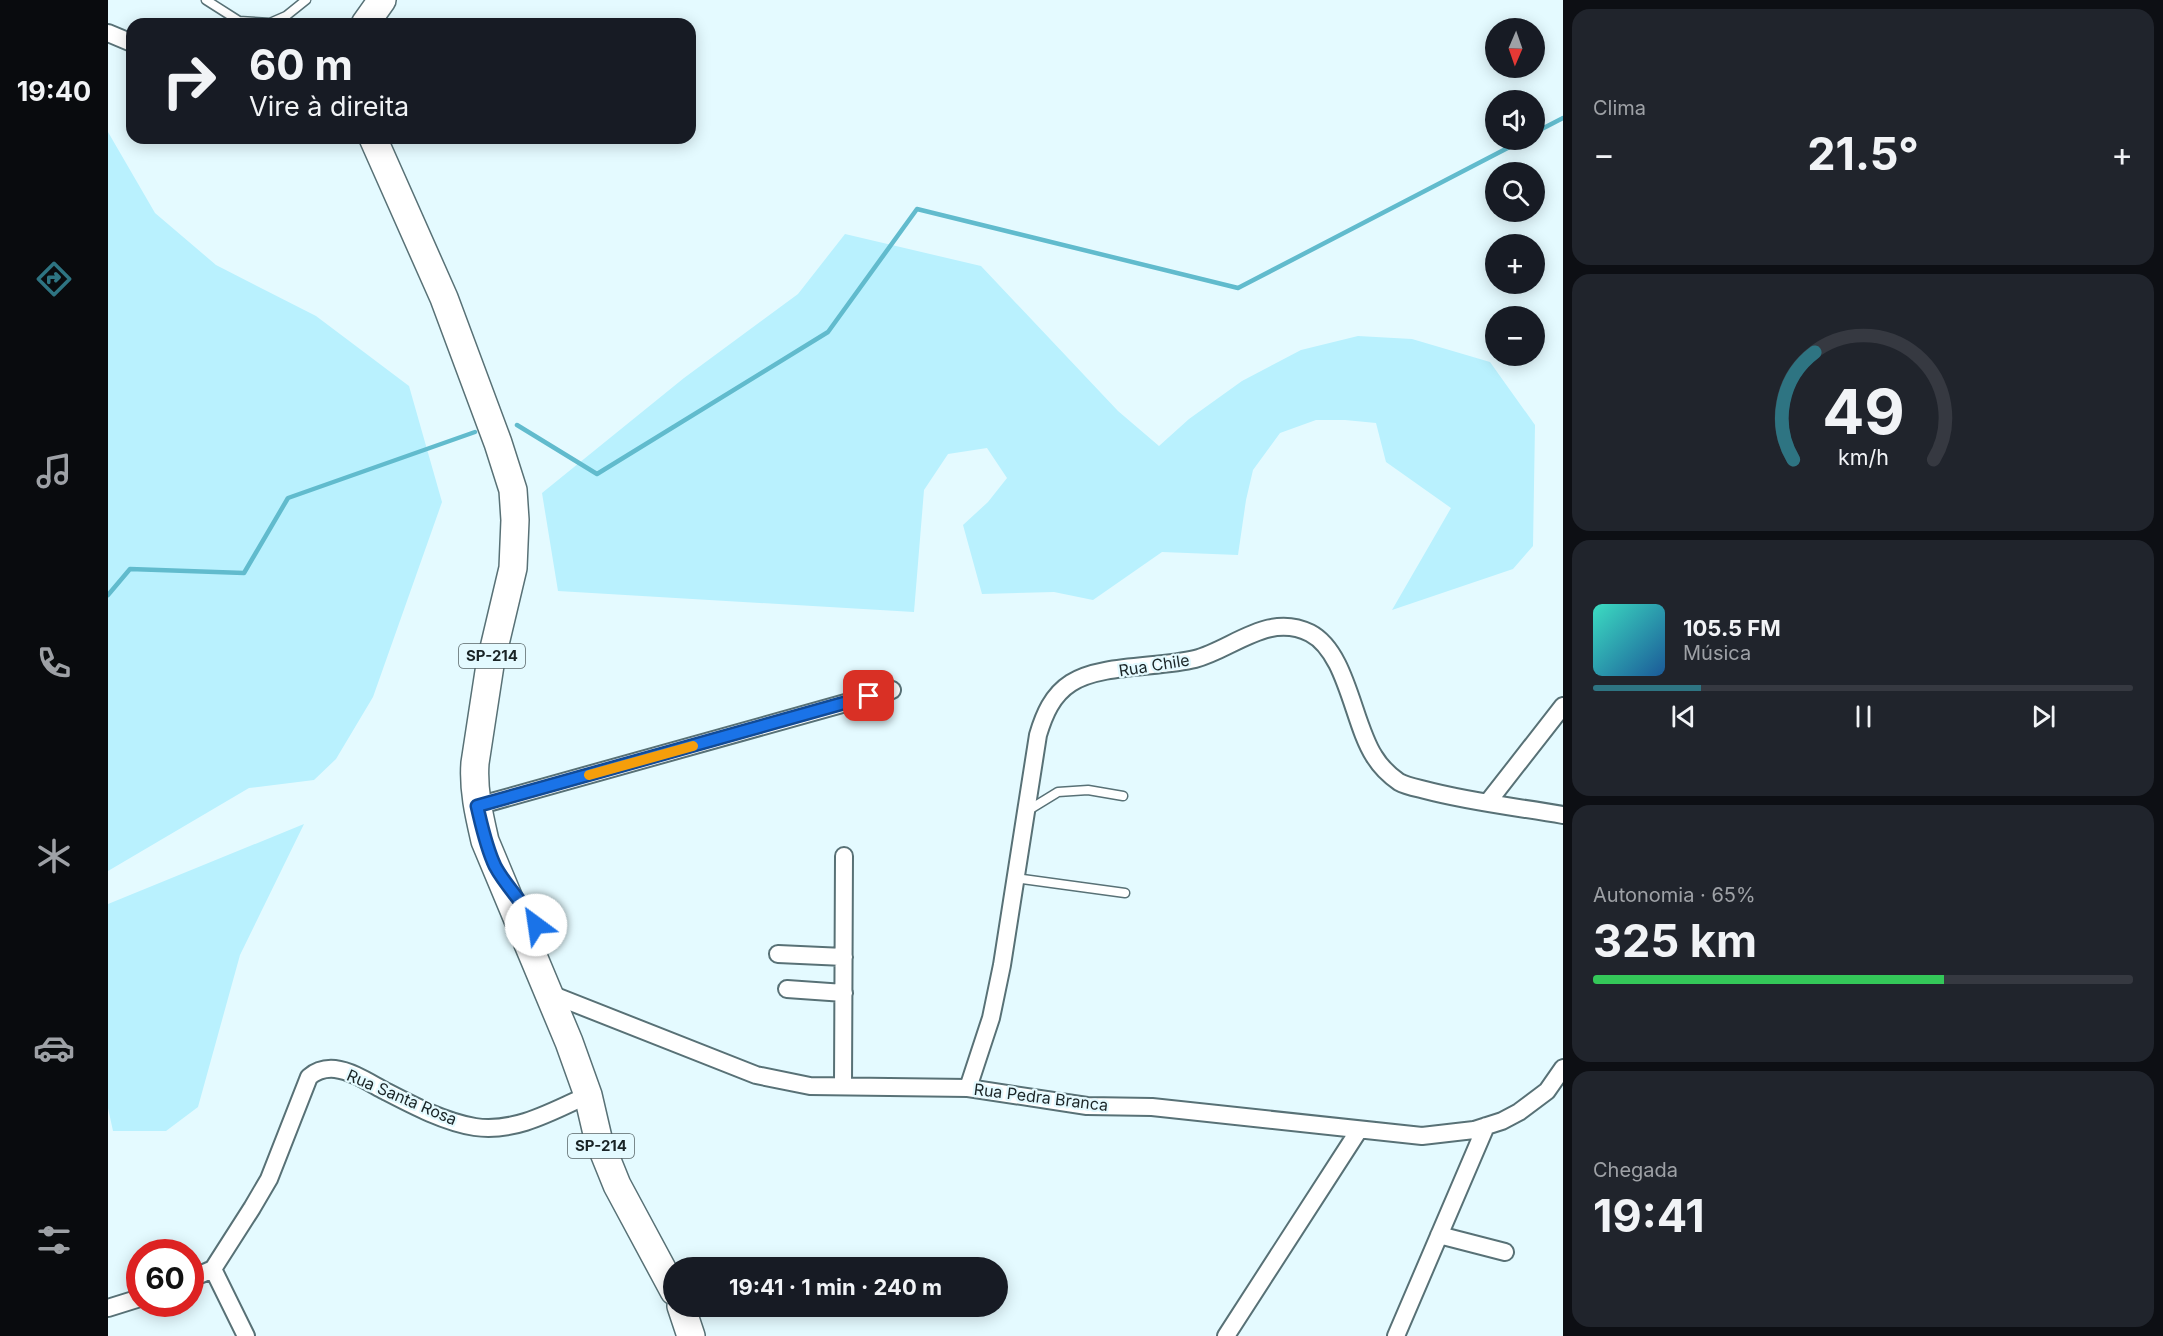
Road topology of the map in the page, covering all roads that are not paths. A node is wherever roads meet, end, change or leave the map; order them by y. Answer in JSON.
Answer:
{"nodes":[{"id":1,"x":206,"y":0,"type":"edge"},
{"id":2,"x":306,"y":0,"type":"edge"},
{"id":3,"x":382,"y":0,"type":"edge"},
{"id":4,"x":234,"y":18,"type":"edge"},
{"id":5,"x":281,"y":18,"type":"edge"},
{"id":6,"x":369,"y":18,"type":"edge"},
{"id":7,"x":108,"y":33,"type":"edge"},
{"id":8,"x":126,"y":40,"type":"edge"},
{"id":9,"x":376,"y":144,"type":"edge"},
{"id":10,"x":892,"y":690,"type":"dead end"},
{"id":11,"x":1563,"y":706,"type":"edge"},
{"id":12,"x":1123,"y":796,"type":"dead end"},
{"id":13,"x":1488,"y":802,"type":"junction"},
{"id":14,"x":477,"y":806,"type":"junction"},
{"id":15,"x":1026,"y":811,"type":"junction"},
{"id":16,"x":1563,"y":815,"type":"edge"},
{"id":17,"x":844,"y":856,"type":"dead end"},
{"id":18,"x":1015,"y":878,"type":"junction"},
{"id":19,"x":1125,"y":893,"type":"dead end"},
{"id":20,"x":778,"y":954,"type":"dead end"},
{"id":21,"x":844,"y":957,"type":"junction"},
{"id":22,"x":787,"y":989,"type":"dead end"},
{"id":23,"x":548,"y":993,"type":"junction"},
{"id":24,"x":844,"y":993,"type":"junction"},
{"id":25,"x":1563,"y":1068,"type":"edge"},
{"id":26,"x":843,"y":1086,"type":"junction"},
{"id":27,"x":968,"y":1088,"type":"junction"},
{"id":28,"x":588,"y":1095,"type":"junction"},
{"id":29,"x":1486,"y":1126,"type":"junction"},
{"id":30,"x":1359,"y":1130,"type":"junction"},
{"id":31,"x":1439,"y":1235,"type":"junction"},
{"id":32,"x":1505,"y":1252,"type":"dead end"},
{"id":33,"x":213,"y":1269,"type":"junction"},
{"id":34,"x":663,"y":1271,"type":"edge"},
{"id":35,"x":204,"y":1273,"type":"edge"},
{"id":36,"x":126,"y":1302,"type":"edge"},
{"id":37,"x":108,"y":1308,"type":"edge"},
{"id":38,"x":685,"y":1317,"type":"edge"},
{"id":39,"x":246,"y":1336,"type":"edge"},
{"id":40,"x":692,"y":1336,"type":"edge"},
{"id":41,"x":1226,"y":1336,"type":"edge"},
{"id":42,"x":1396,"y":1336,"type":"edge"}],
"edges":[{"from":1,"to":4,"type":"lane"},
{"from":2,"to":5,"type":"lane"},
{"from":3,"to":6,"type":"main road"},
{"from":7,"to":8,"type":"street"},
{"from":9,"to":14,"type":"main road","number":"SP-214"},
{"from":10,"to":14,"type":"street"},
{"from":11,"to":13,"type":"street"},
{"from":12,"to":15,"type":"lane"},
{"from":13,"to":15,"type":"street","name":"Rua Chile"},
{"from":13,"to":16,"type":"street","name":"Rua Chile"},
{"from":14,"to":23,"type":"main road","number":"SP-214"},
{"from":15,"to":18,"type":"street","name":"Rua Chile"},
{"from":17,"to":21,"type":"street"},
{"from":18,"to":19,"type":"lane"},
{"from":18,"to":27,"type":"street","name":"Rua Chile"},
{"from":20,"to":21,"type":"street"},
{"from":21,"to":24,"type":"street"},
{"from":22,"to":24,"type":"street"},
{"from":23,"to":26,"type":"street","name":"Rua Pedra Branca"},
{"from":23,"to":28,"type":"main road","number":"SP-214"},
{"from":24,"to":26,"type":"street"},
{"from":25,"to":29,"type":"street","name":"Rua Pedra Branca"},
{"from":26,"to":27,"type":"street","name":"Rua Pedra Branca"},
{"from":27,"to":30,"type":"street","name":"Rua Pedra Branca"},
{"from":28,"to":33,"type":"street","name":"Rua Santa Rosa"},
{"from":28,"to":34,"type":"main road","number":"SP-214"},
{"from":29,"to":30,"type":"street","name":"Rua Pedra Branca"},
{"from":29,"to":31,"type":"street"},
{"from":30,"to":41,"type":"street"},
{"from":31,"to":32,"type":"street"},
{"from":31,"to":42,"type":"street"},
{"from":33,"to":35,"type":"street"},
{"from":33,"to":39,"type":"street"},
{"from":36,"to":37,"type":"street"},
{"from":38,"to":40,"type":"main road"}]}
